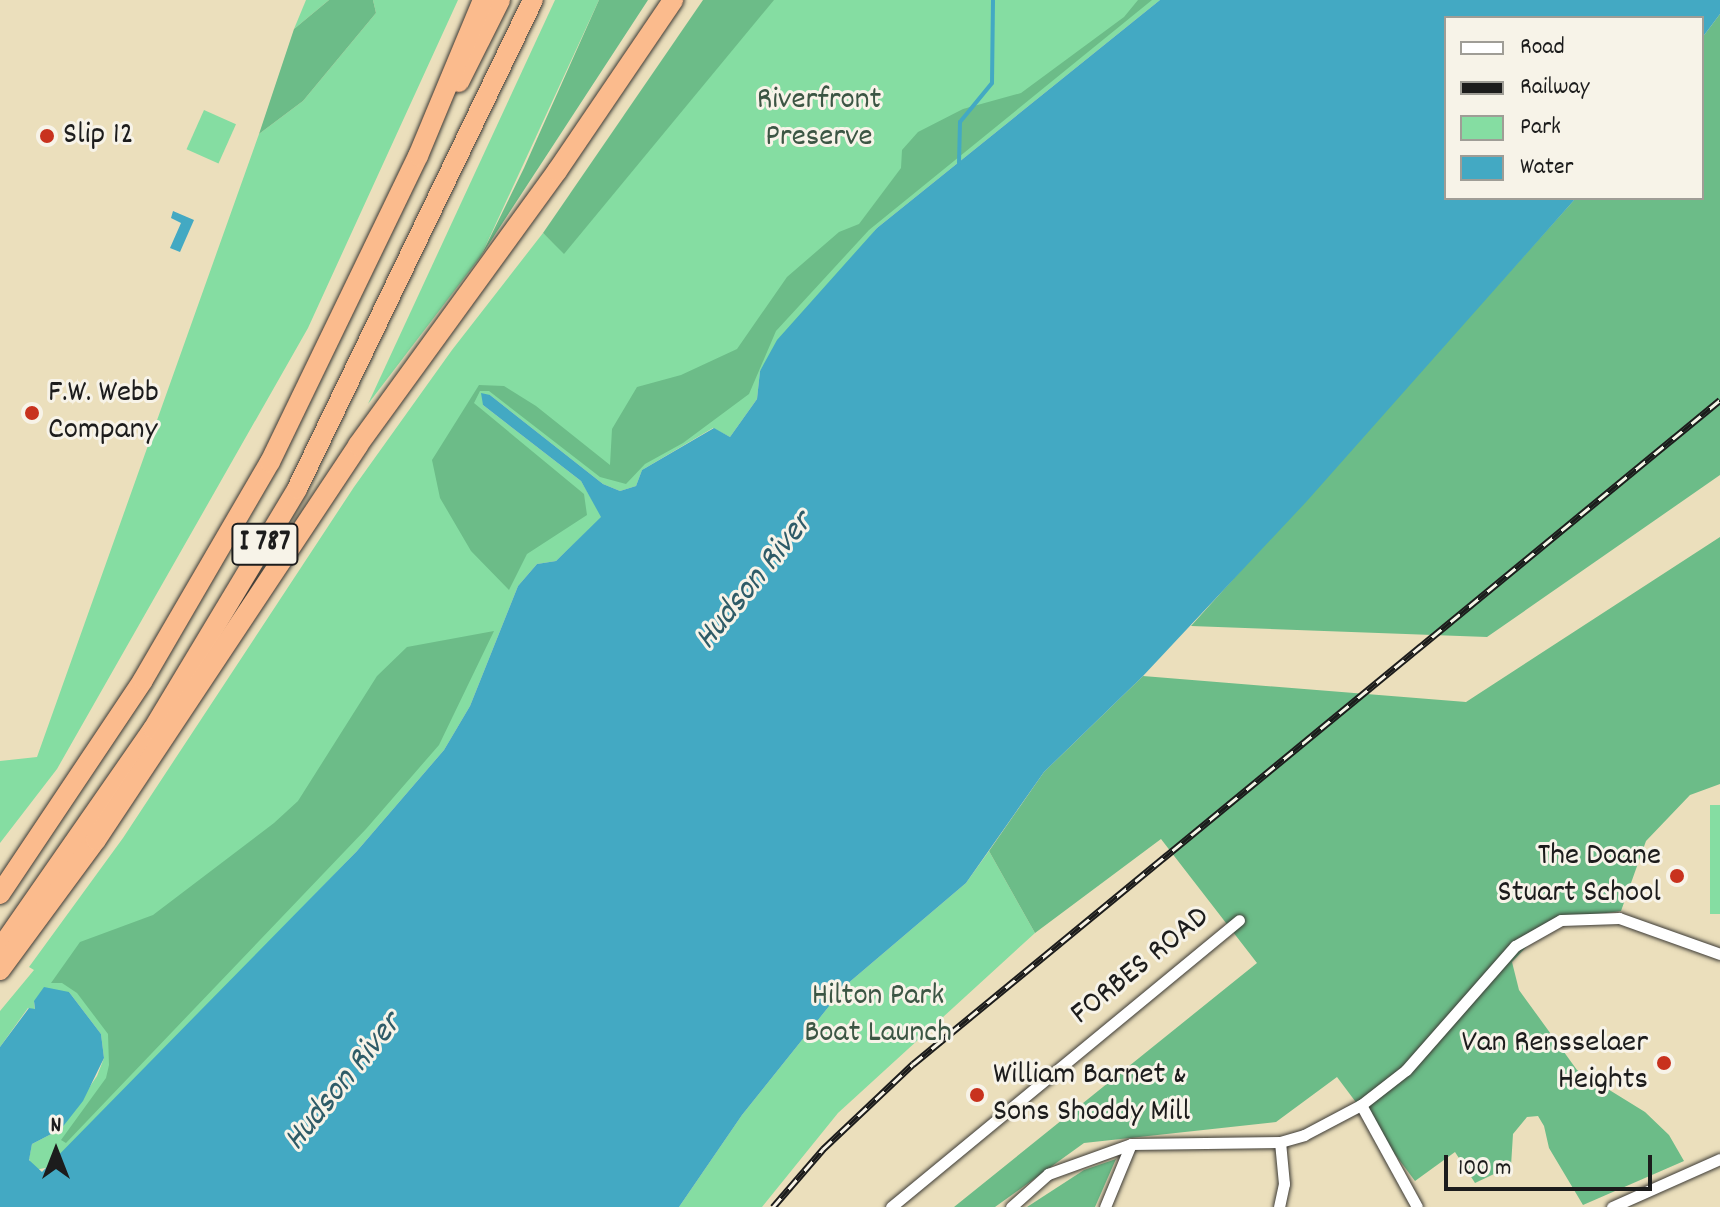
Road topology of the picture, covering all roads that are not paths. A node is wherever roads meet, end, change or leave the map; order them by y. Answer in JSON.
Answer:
{"nodes":[{"id":1,"x":483,"y":0,"type":"edge"},
{"id":2,"x":500,"y":0,"type":"edge"},
{"id":3,"x":533,"y":0,"type":"edge"},
{"id":4,"x":673,"y":0,"type":"edge"},
{"id":5,"x":418,"y":156,"type":"junction"},
{"id":6,"x":27,"y":856,"type":"junction"},
{"id":7,"x":0,"y":883,"type":"edge"},
{"id":8,"x":0,"y":894,"type":"edge"},
{"id":9,"x":1239,"y":920,"type":"dead end"},
{"id":10,"x":0,"y":949,"type":"edge"},
{"id":11,"x":1720,"y":954,"type":"edge"},
{"id":12,"x":0,"y":970,"type":"edge"},
{"id":13,"x":1361,"y":1105,"type":"junction"},
{"id":14,"x":1280,"y":1142,"type":"junction"},
{"id":15,"x":1131,"y":1144,"type":"junction"},
{"id":16,"x":1720,"y":1159,"type":"edge"},
{"id":17,"x":891,"y":1207,"type":"edge"},
{"id":18,"x":1011,"y":1207,"type":"edge"},
{"id":19,"x":1105,"y":1207,"type":"edge"},
{"id":20,"x":1279,"y":1207,"type":"edge"},
{"id":21,"x":1417,"y":1207,"type":"edge"},
{"id":22,"x":1612,"y":1207,"type":"edge"}],
"edges":[{"from":1,"to":5,"type":"highway"},
{"from":2,"to":5,"type":"highway","number":"I 787"},
{"from":3,"to":10,"type":"highway","number":"I 787"},
{"from":4,"to":12,"type":"highway"},
{"from":5,"to":6,"type":"highway","number":"I 787"},
{"from":6,"to":7,"type":"highway"},
{"from":6,"to":8,"type":"highway","number":"I 787"},
{"from":9,"to":17,"type":"street","name":"FORBES ROAD"},
{"from":11,"to":13,"type":"street"},
{"from":13,"to":14,"type":"street"},
{"from":13,"to":21,"type":"street"},
{"from":14,"to":15,"type":"street"},
{"from":14,"to":20,"type":"street"},
{"from":15,"to":18,"type":"street"},
{"from":15,"to":19,"type":"street"},
{"from":16,"to":22,"type":"street"}]}
